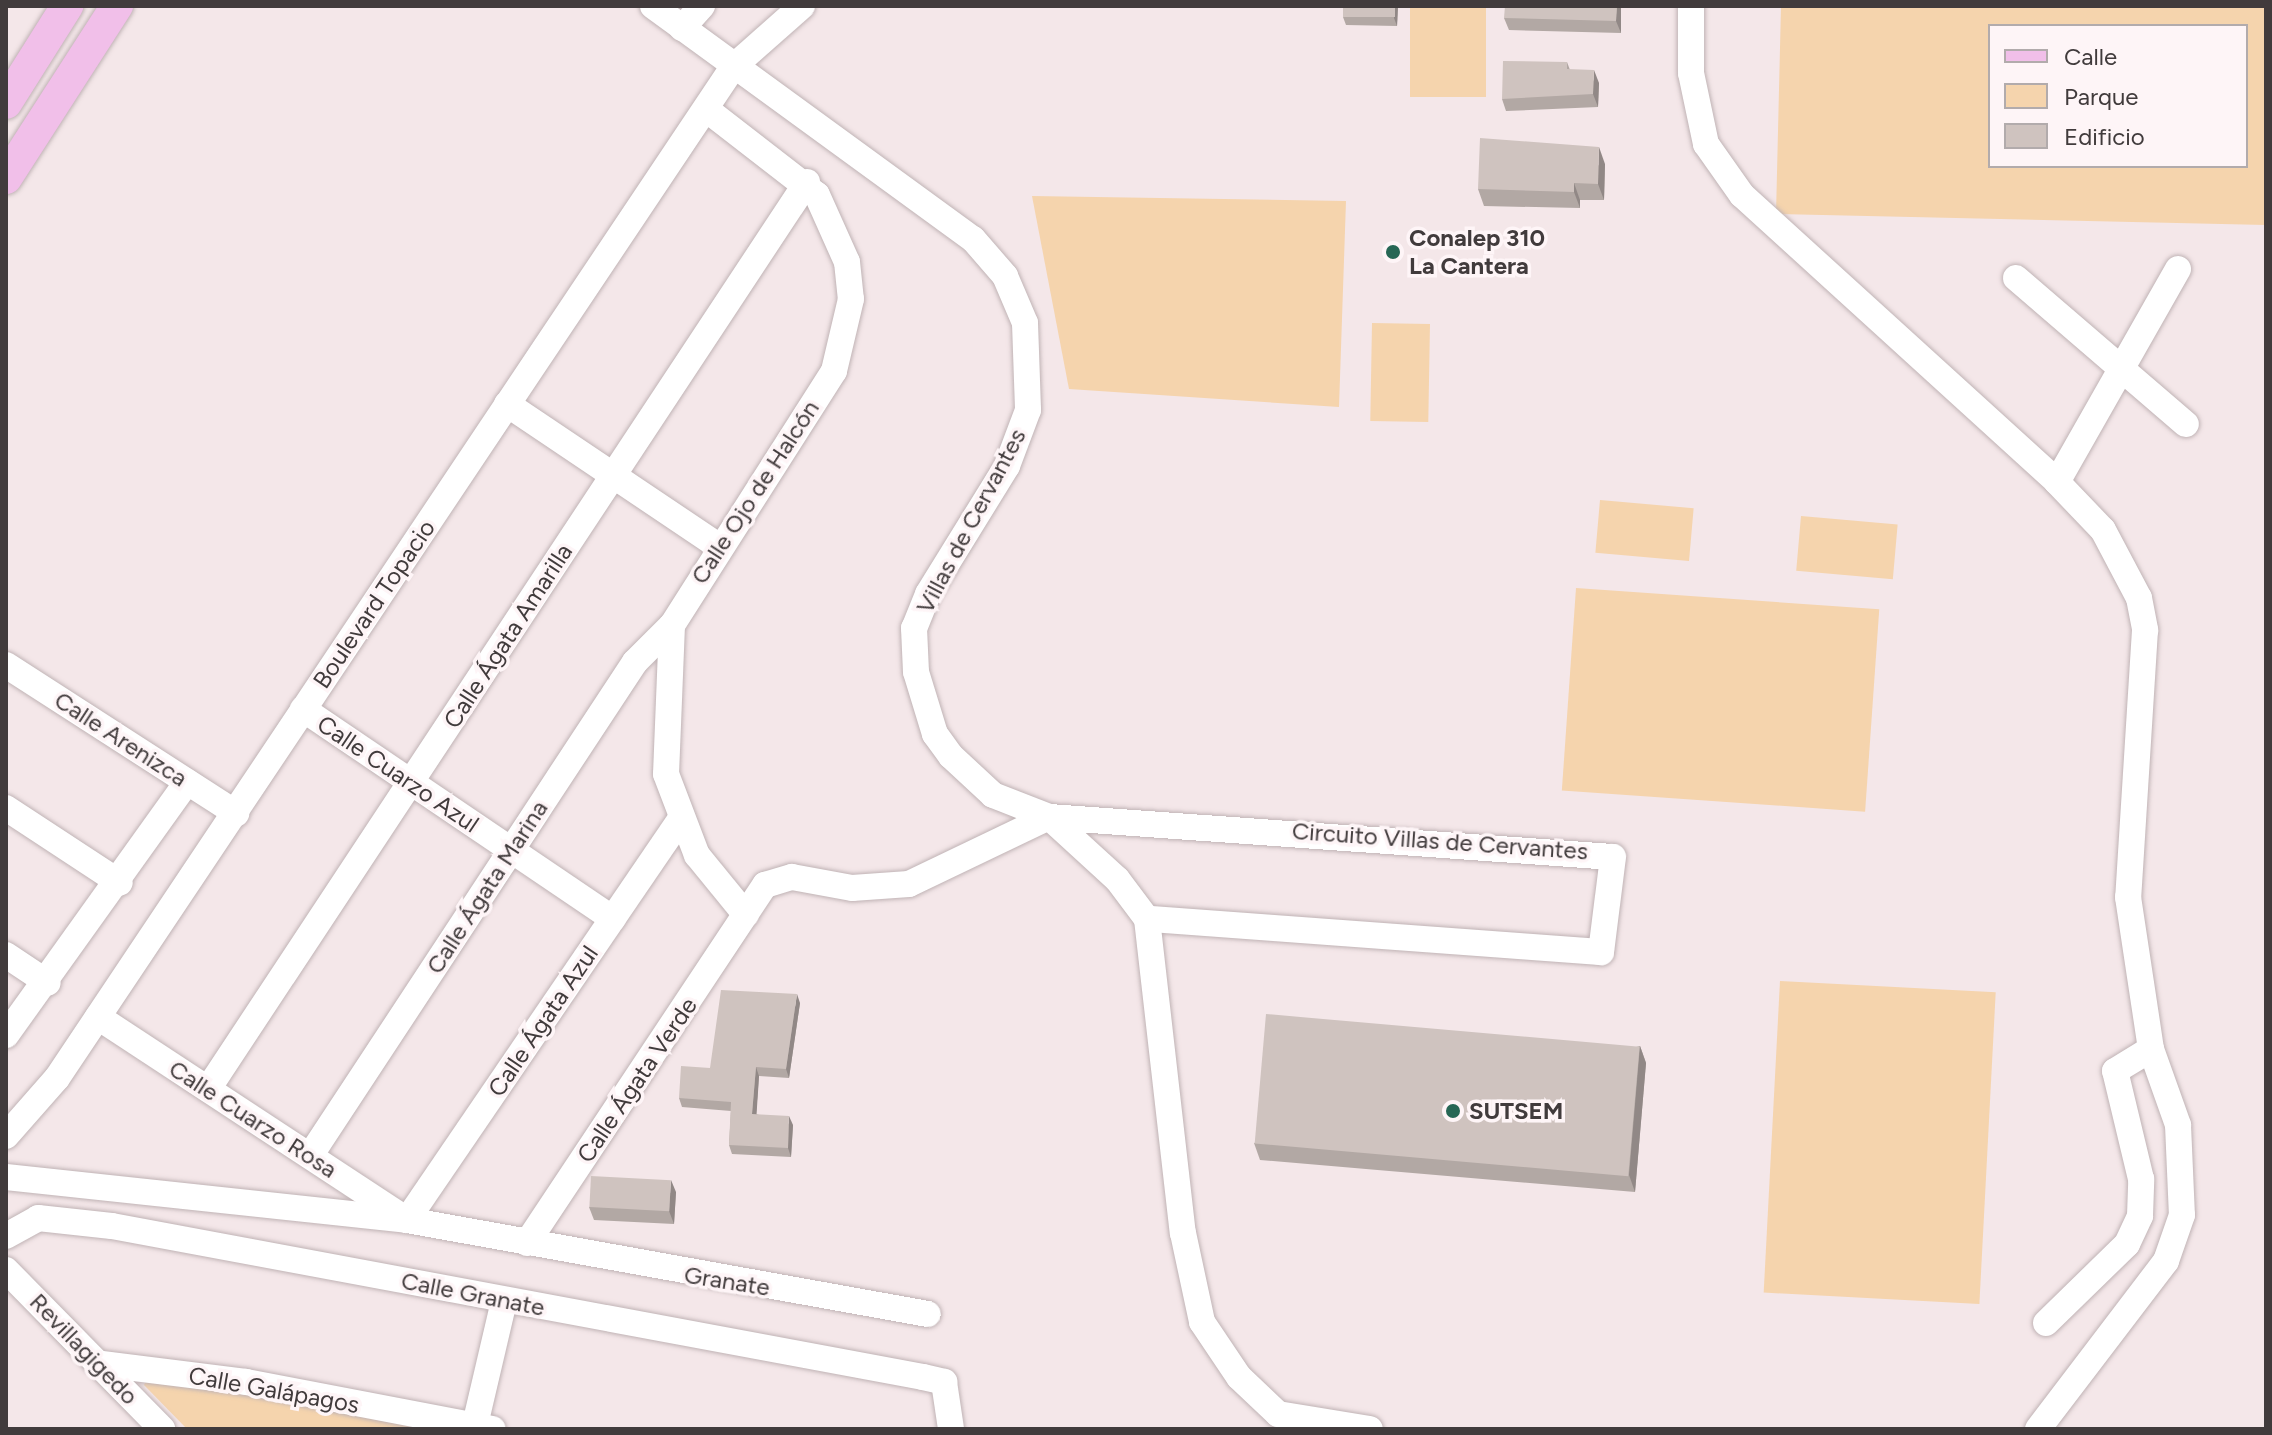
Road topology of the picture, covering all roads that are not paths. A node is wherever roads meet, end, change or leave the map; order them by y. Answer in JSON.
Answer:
{"nodes":[{"id":1,"x":67,"y":6,"type":"edge"},
{"id":2,"x":117,"y":6,"type":"edge"},
{"id":3,"x":653,"y":6,"type":"edge"},
{"id":4,"x":702,"y":6,"type":"edge"},
{"id":5,"x":802,"y":6,"type":"edge"},
{"id":6,"x":1691,"y":6,"type":"edge"},
{"id":7,"x":682,"y":28,"type":"junction"},
{"id":8,"x":733,"y":67,"type":"junction"},
{"id":9,"x":69,"y":82,"type":"junction"},
{"id":10,"x":6,"y":103,"type":"edge"},
{"id":11,"x":706,"y":109,"type":"junction"},
{"id":12,"x":6,"y":112,"type":"edge"},
{"id":13,"x":6,"y":178,"type":"edge"},
{"id":14,"x":807,"y":182,"type":"junction"},
{"id":15,"x":2178,"y":269,"type":"dead end"},
{"id":16,"x":2016,"y":278,"type":"dead end"},
{"id":17,"x":2119,"y":368,"type":"junction"},
{"id":18,"x":507,"y":404,"type":"junction"},
{"id":19,"x":2186,"y":424,"type":"dead end"},
{"id":20,"x":614,"y":476,"type":"junction"},
{"id":21,"x":2057,"y":482,"type":"junction"},
{"id":22,"x":720,"y":547,"type":"junction"},
{"id":23,"x":672,"y":625,"type":"junction"},
{"id":24,"x":6,"y":665,"type":"edge"},
{"id":25,"x":303,"y":709,"type":"junction"},
{"id":26,"x":187,"y":782,"type":"junction"},
{"id":27,"x":411,"y":782,"type":"junction"},
{"id":28,"x":6,"y":808,"type":"edge"},
{"id":29,"x":236,"y":813,"type":"junction"},
{"id":30,"x":1049,"y":817,"type":"junction"},
{"id":31,"x":679,"y":822,"type":"junction"},
{"id":32,"x":511,"y":850,"type":"junction"},
{"id":33,"x":120,"y":883,"type":"junction"},
{"id":34,"x":746,"y":915,"type":"junction"},
{"id":35,"x":613,"y":919,"type":"junction"},
{"id":36,"x":1147,"y":919,"type":"junction"},
{"id":37,"x":6,"y":955,"type":"edge"},
{"id":38,"x":48,"y":983,"type":"junction"},
{"id":39,"x":98,"y":1017,"type":"junction"},
{"id":40,"x":6,"y":1035,"type":"edge"},
{"id":41,"x":2151,"y":1049,"type":"junction"},
{"id":42,"x":208,"y":1089,"type":"junction"},
{"id":43,"x":6,"y":1136,"type":"edge"},
{"id":44,"x":310,"y":1156,"type":"junction"},
{"id":45,"x":6,"y":1177,"type":"edge"},
{"id":46,"x":407,"y":1220,"type":"junction"},
{"id":47,"x":6,"y":1236,"type":"edge"},
{"id":48,"x":527,"y":1243,"type":"junction"},
{"id":49,"x":6,"y":1270,"type":"edge"},
{"id":50,"x":504,"y":1301,"type":"junction"},
{"id":51,"x":928,"y":1314,"type":"dead end"},
{"id":52,"x":2046,"y":1323,"type":"dead end"},
{"id":53,"x":102,"y":1364,"type":"junction"},
{"id":54,"x":481,"y":1428,"type":"edge"},
{"id":55,"x":162,"y":1429,"type":"edge"},
{"id":56,"x":951,"y":1429,"type":"edge"},
{"id":57,"x":1370,"y":1429,"type":"edge"},
{"id":58,"x":2038,"y":1429,"type":"edge"}],
"edges":[{"from":1,"to":10,"type":"main road"},
{"from":2,"to":9,"type":"main road"},
{"from":3,"to":7,"type":"street","name":"Villas de Cervantes"},
{"from":4,"to":7,"type":"street"},
{"from":5,"to":8,"type":"street","name":"Boulevard Topacio"},
{"from":6,"to":21,"type":"street"},
{"from":7,"to":8,"type":"street","name":"Villas de Cervantes"},
{"from":8,"to":11,"type":"street","name":"Boulevard Topacio"},
{"from":8,"to":30,"type":"street","name":"Villas de Cervantes"},
{"from":9,"to":12,"type":"main road"},
{"from":9,"to":13,"type":"main road"},
{"from":11,"to":14,"type":"street","name":"Calle Ojo de Halcón"},
{"from":11,"to":18,"type":"street","name":"Boulevard Topacio"},
{"from":14,"to":20,"type":"street","name":"Calle Ágata Amarilla"},
{"from":14,"to":22,"type":"street","name":"Calle Ojo de Halcón"},
{"from":15,"to":17,"type":"street"},
{"from":16,"to":17,"type":"street"},
{"from":17,"to":19,"type":"street"},
{"from":17,"to":21,"type":"street"},
{"from":18,"to":20,"type":"street"},
{"from":18,"to":25,"type":"street","name":"Boulevard Topacio"},
{"from":20,"to":22,"type":"street"},
{"from":20,"to":27,"type":"street","name":"Calle Ágata Amarilla"},
{"from":21,"to":41,"type":"street"},
{"from":22,"to":23,"type":"street","name":"Calle Ojo de Halcón"},
{"from":23,"to":31,"type":"street","name":"Calle Ojo de Halcón"},
{"from":23,"to":32,"type":"street","name":"Calle Ágata Marina"},
{"from":24,"to":26,"type":"street","name":"Calle Arenizca"},
{"from":25,"to":27,"type":"street","name":"Calle Cuarzo Azul"},
{"from":25,"to":29,"type":"street","name":"Boulevard Topacio"},
{"from":26,"to":29,"type":"street","name":"Calle Arenizca"},
{"from":26,"to":33,"type":"street"},
{"from":27,"to":32,"type":"street","name":"Calle Cuarzo Azul"},
{"from":27,"to":42,"type":"street","name":"Calle Ágata Amarilla"},
{"from":28,"to":33,"type":"street"},
{"from":29,"to":39,"type":"street","name":"Boulevard Topacio"},
{"from":30,"to":34,"type":"street","name":"Calle Ágata Verde"},
{"from":30,"to":36,"type":"street","name":"Villas de Cervantes"},
{"from":30,"to":36,"type":"street","name":"Circuito Villas de Cervantes"},
{"from":31,"to":34,"type":"street","name":"Calle Ojo de Halcón"},
{"from":31,"to":35,"type":"street","name":"Calle Ágata Azul"},
{"from":32,"to":35,"type":"street","name":"Calle Cuarzo Azul"},
{"from":32,"to":44,"type":"street","name":"Calle Ágata Marina"},
{"from":33,"to":38,"type":"street"},
{"from":34,"to":48,"type":"street","name":"Calle Ágata Verde"},
{"from":35,"to":46,"type":"street","name":"Calle Ágata Azul"},
{"from":36,"to":57,"type":"street"},
{"from":37,"to":38,"type":"street"},
{"from":38,"to":40,"type":"street"},
{"from":39,"to":42,"type":"street","name":"Calle Cuarzo Rosa"},
{"from":39,"to":43,"type":"street","name":"Boulevard Topacio"},
{"from":41,"to":52,"type":"street"},
{"from":41,"to":58,"type":"street"},
{"from":42,"to":44,"type":"street","name":"Calle Cuarzo Rosa"},
{"from":44,"to":46,"type":"street","name":"Calle Cuarzo Rosa"},
{"from":45,"to":46,"type":"street"},
{"from":46,"to":48,"type":"street"},
{"from":47,"to":50,"type":"street","name":"Calle Granate"},
{"from":48,"to":51,"type":"street","name":"Granate"},
{"from":49,"to":53,"type":"street","name":"Revillagigedo"},
{"from":50,"to":54,"type":"street"},
{"from":50,"to":56,"type":"street","name":"Calle Granate"},
{"from":53,"to":54,"type":"street","name":"Calle Galápagos"},
{"from":53,"to":55,"type":"street","name":"Revillagigedo"}]}
